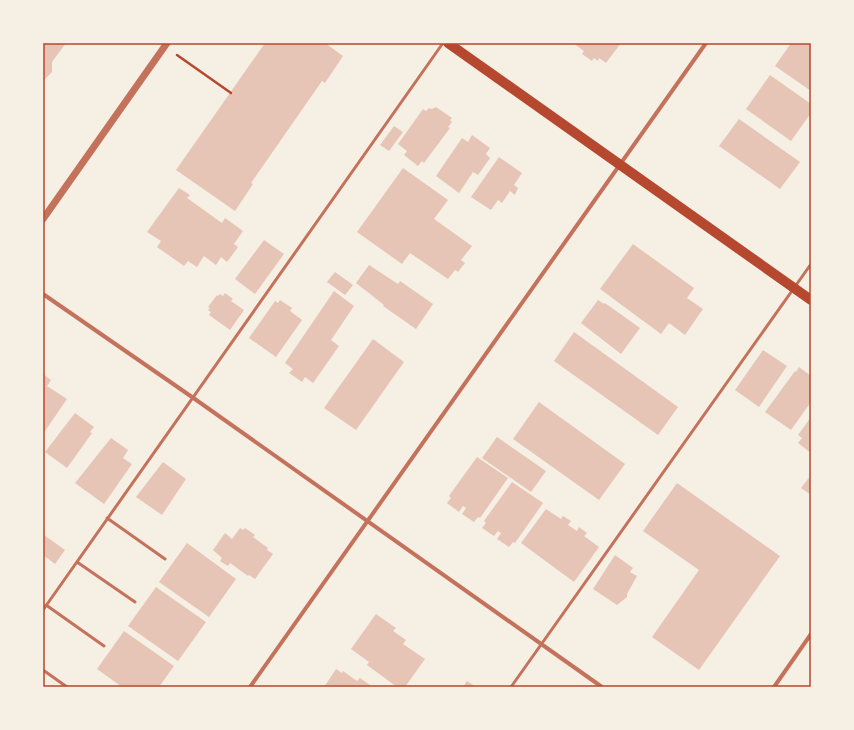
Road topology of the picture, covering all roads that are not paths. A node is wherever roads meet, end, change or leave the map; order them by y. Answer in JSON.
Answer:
{"nodes":[{"id":1,"x":443,"y":43,"type":"edge"},
{"id":2,"x":448,"y":43,"type":"edge"},
{"id":3,"x":706,"y":43,"type":"edge"},
{"id":4,"x":166,"y":45,"type":"edge"},
{"id":5,"x":620,"y":165,"type":"junction"},
{"id":6,"x":43,"y":219,"type":"edge"},
{"id":7,"x":811,"y":264,"type":"edge"},
{"id":8,"x":794,"y":288,"type":"junction"},
{"id":9,"x":43,"y":294,"type":"edge"},
{"id":10,"x":811,"y":300,"type":"edge"},
{"id":11,"x":192,"y":397,"type":"junction"},
{"id":12,"x":107,"y":518,"type":"junction"},
{"id":13,"x":367,"y":521,"type":"junction"},
{"id":14,"x":165,"y":559,"type":"dead end"},
{"id":15,"x":77,"y":562,"type":"junction"},
{"id":16,"x":135,"y":602,"type":"dead end"},
{"id":17,"x":46,"y":605,"type":"junction"},
{"id":18,"x":43,"y":610,"type":"edge"},
{"id":19,"x":811,"y":634,"type":"edge"},
{"id":20,"x":541,"y":644,"type":"junction"},
{"id":21,"x":104,"y":646,"type":"dead end"},
{"id":22,"x":43,"y":670,"type":"edge"},
{"id":23,"x":67,"y":687,"type":"edge"},
{"id":24,"x":250,"y":687,"type":"edge"},
{"id":25,"x":511,"y":687,"type":"edge"},
{"id":26,"x":602,"y":687,"type":"edge"},
{"id":27,"x":774,"y":687,"type":"edge"}],
"edges":[{"from":1,"to":11,"type":"lane"},
{"from":2,"to":5,"type":"main road"},
{"from":3,"to":5,"type":"street"},
{"from":4,"to":6,"type":"street"},
{"from":5,"to":8,"type":"main road"},
{"from":5,"to":13,"type":"street"},
{"from":7,"to":8,"type":"lane"},
{"from":8,"to":10,"type":"main road"},
{"from":8,"to":20,"type":"lane"},
{"from":9,"to":11,"type":"street"},
{"from":11,"to":12,"type":"lane"},
{"from":11,"to":13,"type":"street"},
{"from":12,"to":14,"type":"lane"},
{"from":12,"to":15,"type":"lane"},
{"from":13,"to":20,"type":"street"},
{"from":13,"to":24,"type":"street"},
{"from":15,"to":16,"type":"lane"},
{"from":15,"to":17,"type":"lane"},
{"from":17,"to":18,"type":"lane"},
{"from":17,"to":21,"type":"lane"},
{"from":19,"to":27,"type":"street"},
{"from":20,"to":25,"type":"lane"},
{"from":20,"to":26,"type":"street"},
{"from":22,"to":23,"type":"lane"}]}
